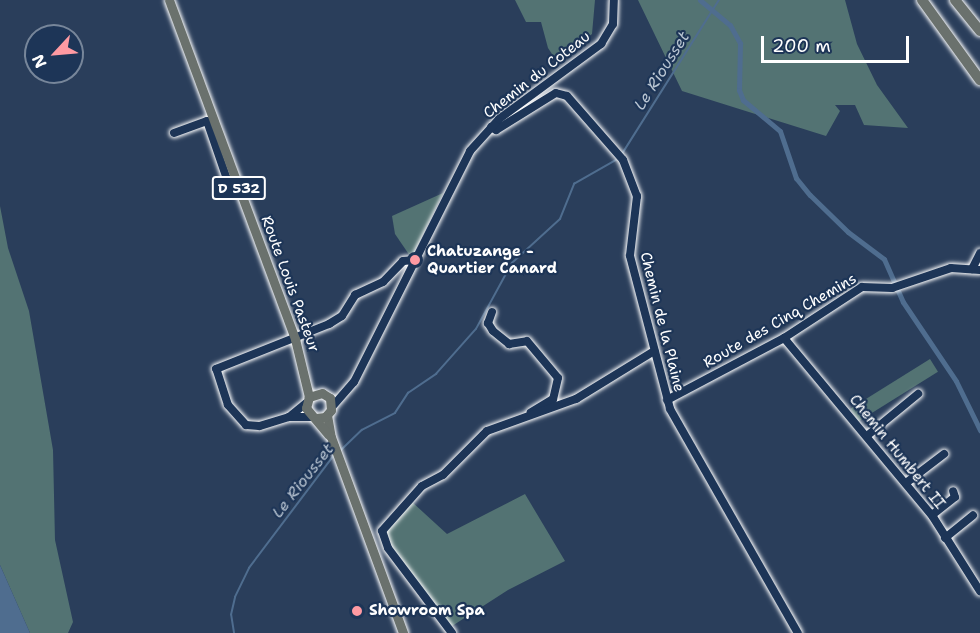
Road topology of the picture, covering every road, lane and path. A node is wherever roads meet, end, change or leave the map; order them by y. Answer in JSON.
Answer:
{"nodes":[{"id":1,"x":169,"y":0,"type":"edge"},
{"id":2,"x":614,"y":0,"type":"edge"},
{"id":3,"x":922,"y":0,"type":"edge"},
{"id":4,"x":955,"y":0,"type":"edge"},
{"id":5,"x":980,"y":31,"type":"edge"},
{"id":6,"x":980,"y":80,"type":"edge"},
{"id":7,"x":491,"y":127,"type":"junction"},
{"id":8,"x":174,"y":133,"type":"dead end"},
{"id":9,"x":236,"y":180,"type":"junction"},
{"id":10,"x":980,"y":253,"type":"edge"},
{"id":11,"x":415,"y":260,"type":"junction"},
{"id":12,"x":976,"y":269,"type":"edge"},
{"id":13,"x":492,"y":312,"type":"dead end"},
{"id":14,"x":784,"y":338,"type":"junction"},
{"id":15,"x":295,"y":339,"type":"junction"},
{"id":16,"x":654,"y":351,"type":"junction"},
{"id":17,"x":307,"y":376,"type":"junction"},
{"id":18,"x":346,"y":390,"type":"junction"},
{"id":19,"x":323,"y":394,"type":"junction"},
{"id":20,"x":918,"y":394,"type":"dead end"},
{"id":21,"x":308,"y":400,"type":"junction"},
{"id":22,"x":667,"y":400,"type":"junction"},
{"id":23,"x":329,"y":411,"type":"junction"},
{"id":24,"x":289,"y":417,"type":"junction"},
{"id":25,"x":314,"y":417,"type":"junction"},
{"id":26,"x":514,"y":419,"type":"junction"},
{"id":27,"x":868,"y":435,"type":"junction"},
{"id":28,"x":331,"y":437,"type":"junction"},
{"id":29,"x":944,"y":454,"type":"dead end"},
{"id":30,"x":906,"y":483,"type":"junction"},
{"id":31,"x":953,"y":491,"type":"dead end"},
{"id":32,"x":932,"y":515,"type":"junction"},
{"id":33,"x":973,"y":515,"type":"dead end"},
{"id":34,"x":945,"y":538,"type":"junction"},
{"id":35,"x":980,"y":591,"type":"edge"},
{"id":36,"x":403,"y":633,"type":"edge"},
{"id":37,"x":452,"y":633,"type":"edge"},
{"id":38,"x":798,"y":633,"type":"edge"}],
"edges":[{"from":1,"to":9,"type":"main road","name":"Route Louis Pasteur","number":"D 532"},
{"from":2,"to":7,"type":"street","name":"Chemin du Coteau"},
{"from":3,"to":6,"type":"highway"},
{"from":4,"to":5,"type":"highway"},
{"from":7,"to":11,"type":"street","name":"Chemin du Coteau"},
{"from":7,"to":16,"type":"street","name":"Chemin de la Plaine"},
{"from":8,"to":9,"type":"street"},
{"from":9,"to":15,"type":"main road","name":"Route Louis Pasteur","number":"D 532"},
{"from":10,"to":12,"type":"street"},
{"from":11,"to":15,"type":"street"},
{"from":11,"to":18,"type":"street","name":"Chemin du Coteau"},
{"from":12,"to":14,"type":"street","name":"Route des Cinq Chemins"},
{"from":13,"to":26,"type":"street"},
{"from":14,"to":22,"type":"street","name":"Route des Cinq Chemins"},
{"from":14,"to":27,"type":"street","name":"Chemin Humbert II"},
{"from":15,"to":17,"type":"main road","name":"Route Louis Pasteur","number":"D 532"},
{"from":15,"to":24,"type":"street"},
{"from":16,"to":22,"type":"street","name":"Chemin de la Plaine"},
{"from":16,"to":26,"type":"street"},
{"from":17,"to":19,"type":"main road","name":"Route Louis Pasteur","number":"D 532"},
{"from":17,"to":21,"type":"main road","name":"Route Louis Pasteur","number":"D 532"},
{"from":18,"to":19,"type":"street"},
{"from":18,"to":23,"type":"street","name":"Chemin du Coteau"},
{"from":19,"to":21,"type":"main road"},
{"from":19,"to":23,"type":"main road","name":"Route Louis Pasteur"},
{"from":20,"to":27,"type":"street"},
{"from":21,"to":24,"type":"street"},
{"from":21,"to":25,"type":"main road"},
{"from":22,"to":38,"type":"street","name":"Chemin de la Plaine"},
{"from":23,"to":25,"type":"main road"},
{"from":23,"to":28,"type":"main road"},
{"from":24,"to":25,"type":"street"},
{"from":25,"to":28,"type":"main road"},
{"from":26,"to":37,"type":"street"},
{"from":27,"to":30,"type":"street","name":"Chemin Humbert II"},
{"from":28,"to":36,"type":"main road"},
{"from":29,"to":30,"type":"street"},
{"from":30,"to":32,"type":"street","name":"Chemin Humbert II"},
{"from":31,"to":32,"type":"street"},
{"from":32,"to":34,"type":"street","name":"Chemin Humbert II"},
{"from":33,"to":34,"type":"street"},
{"from":34,"to":35,"type":"street","name":"Chemin Humbert II"}]}
